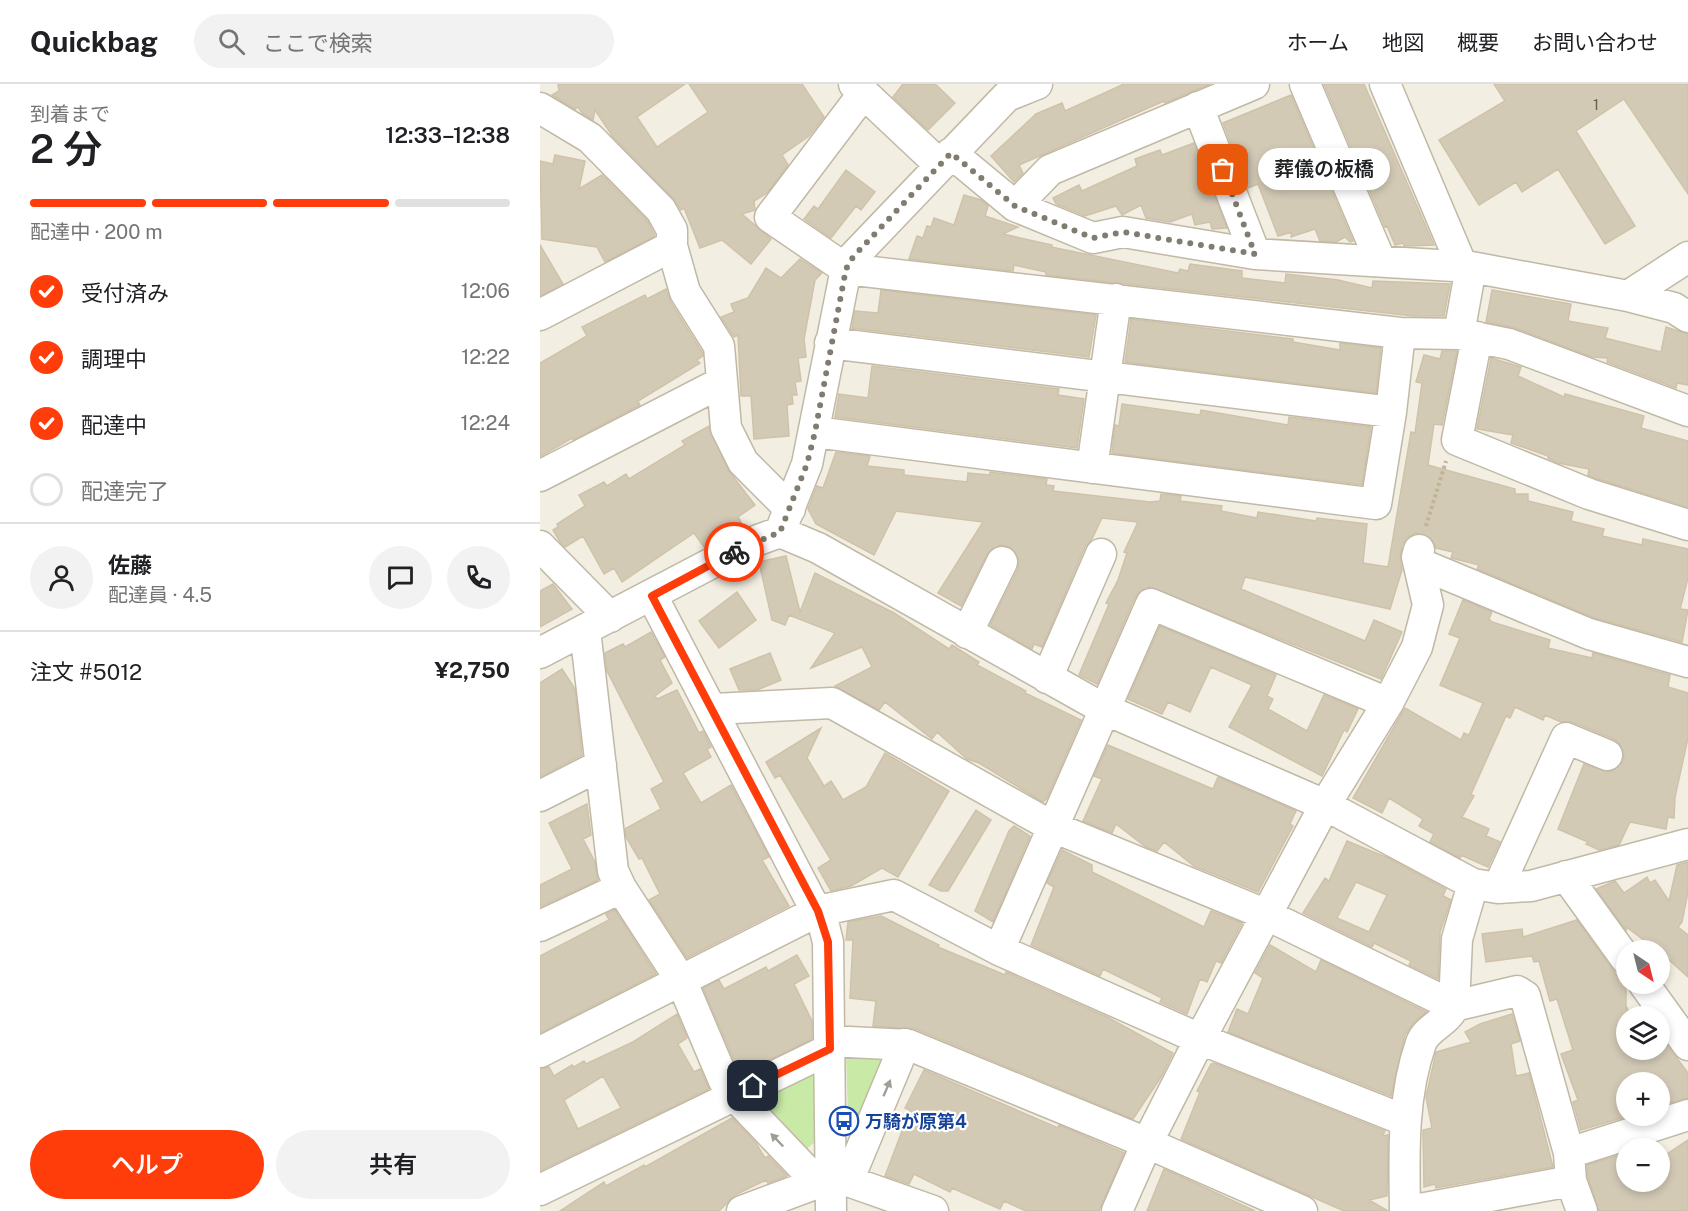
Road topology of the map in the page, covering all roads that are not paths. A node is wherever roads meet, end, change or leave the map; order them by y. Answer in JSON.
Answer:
{"nodes":[{"id":1,"x":1036,"y":84,"type":"edge"},
{"id":2,"x":1254,"y":84,"type":"edge"},
{"id":3,"x":1305,"y":84,"type":"edge"},
{"id":4,"x":1385,"y":84,"type":"edge"},
{"id":5,"x":858,"y":89,"type":"edge"},
{"id":6,"x":1004,"y":90,"type":"edge"},
{"id":7,"x":1198,"y":107,"type":"junction"},
{"id":8,"x":540,"y":108,"type":"edge"},
{"id":9,"x":946,"y":159,"type":"junction"},
{"id":10,"x":1015,"y":206,"type":"junction"},
{"id":11,"x":672,"y":246,"type":"junction"},
{"id":12,"x":1255,"y":254,"type":"junction"},
{"id":13,"x":1688,"y":257,"type":"edge"},
{"id":14,"x":1380,"y":261,"type":"junction"},
{"id":15,"x":1466,"y":266,"type":"junction"},
{"id":16,"x":846,"y":269,"type":"junction"},
{"id":17,"x":1628,"y":296,"type":"junction"},
{"id":18,"x":1116,"y":299,"type":"junction"},
{"id":19,"x":540,"y":315,"type":"edge"},
{"id":20,"x":1688,"y":317,"type":"edge"},
{"id":21,"x":1400,"y":333,"type":"junction"},
{"id":22,"x":1468,"y":336,"type":"junction"},
{"id":23,"x":830,"y":343,"type":"junction"},
{"id":24,"x":1106,"y":378,"type":"junction"},
{"id":25,"x":722,"y":382,"type":"junction"},
{"id":26,"x":1688,"y":411,"type":"edge"},
{"id":27,"x":1392,"y":412,"type":"junction"},
{"id":28,"x":815,"y":432,"type":"junction"},
{"id":29,"x":1092,"y":468,"type":"junction"},
{"id":30,"x":540,"y":476,"type":"edge"},
{"id":31,"x":785,"y":521,"type":"junction"},
{"id":32,"x":1688,"y":525,"type":"edge"},
{"id":33,"x":540,"y":546,"type":"edge"},
{"id":34,"x":1101,"y":554,"type":"dead end"},
{"id":35,"x":1002,"y":562,"type":"dead end"},
{"id":36,"x":652,"y":596,"type":"junction"},
{"id":37,"x":597,"y":624,"type":"junction"},
{"id":38,"x":967,"y":633,"type":"junction"},
{"id":39,"x":540,"y":653,"type":"edge"},
{"id":40,"x":1688,"y":662,"type":"edge"},
{"id":41,"x":1047,"y":678,"type":"junction"},
{"id":42,"x":1388,"y":702,"type":"junction"},
{"id":43,"x":1104,"y":709,"type":"junction"},
{"id":44,"x":713,"y":710,"type":"junction"},
{"id":45,"x":1607,"y":755,"type":"dead end"},
{"id":46,"x":601,"y":765,"type":"junction"},
{"id":47,"x":540,"y":796,"type":"edge"},
{"id":48,"x":1326,"y":805,"type":"junction"},
{"id":49,"x":1053,"y":827,"type":"junction"},
{"id":50,"x":1688,"y":844,"type":"edge"},
{"id":51,"x":1566,"y":876,"type":"junction"},
{"id":52,"x":1485,"y":886,"type":"junction"},
{"id":53,"x":621,"y":888,"type":"junction"},
{"id":54,"x":818,"y":911,"type":"junction"},
{"id":55,"x":1267,"y":915,"type":"junction"},
{"id":56,"x":540,"y":926,"type":"edge"},
{"id":57,"x":1616,"y":945,"type":"edge"},
{"id":58,"x":999,"y":950,"type":"junction"},
{"id":59,"x":682,"y":982,"type":"junction"},
{"id":60,"x":1651,"y":994,"type":"edge"},
{"id":61,"x":1454,"y":1006,"type":"junction"},
{"id":62,"x":1200,"y":1039,"type":"junction"},
{"id":63,"x":905,"y":1044,"type":"junction"},
{"id":64,"x":830,"y":1045,"type":"junction"},
{"id":65,"x":1688,"y":1045,"type":"edge"},
{"id":66,"x":540,"y":1052,"type":"edge"},
{"id":67,"x":734,"y":1095,"type":"junction"},
{"id":68,"x":1688,"y":1115,"type":"edge"},
{"id":69,"x":1404,"y":1120,"type":"junction"},
{"id":70,"x":1147,"y":1143,"type":"junction"},
{"id":71,"x":1570,"y":1167,"type":"junction"},
{"id":72,"x":832,"y":1181,"type":"junction"},
{"id":73,"x":540,"y":1192,"type":"edge"},
{"id":74,"x":550,"y":1211,"type":"edge"},
{"id":75,"x":742,"y":1211,"type":"edge"},
{"id":76,"x":831,"y":1211,"type":"edge"},
{"id":77,"x":933,"y":1211,"type":"edge"},
{"id":78,"x":1117,"y":1211,"type":"edge"},
{"id":79,"x":1302,"y":1211,"type":"edge"},
{"id":80,"x":1407,"y":1211,"type":"edge"},
{"id":81,"x":1582,"y":1211,"type":"edge"}],
"edges":[{"from":1,"to":6,"type":"street"},
{"from":2,"to":7,"type":"street"},
{"from":3,"to":14,"type":"street"},
{"from":4,"to":15,"type":"street"},
{"from":5,"to":9,"type":"street"},
{"from":5,"to":16,"type":"street"},
{"from":6,"to":9,"type":"street"},
{"from":7,"to":10,"type":"street"},
{"from":7,"to":12,"type":"street"},
{"from":8,"to":11,"type":"street"},
{"from":9,"to":10,"type":"street"},
{"from":9,"to":16,"type":"street"},
{"from":10,"to":12,"type":"street"},
{"from":11,"to":19,"type":"street"},
{"from":11,"to":25,"type":"street"},
{"from":12,"to":14,"type":"street"},
{"from":13,"to":17,"type":"street"},
{"from":14,"to":15,"type":"street"},
{"from":15,"to":17,"type":"street"},
{"from":15,"to":22,"type":"street"},
{"from":16,"to":18,"type":"street"},
{"from":16,"to":23,"type":"street"},
{"from":17,"to":20,"type":"street"},
{"from":18,"to":21,"type":"street"},
{"from":18,"to":24,"type":"street"},
{"from":21,"to":22,"type":"street"},
{"from":21,"to":27,"type":"street"},
{"from":22,"to":26,"type":"street"},
{"from":22,"to":32,"type":"street"},
{"from":23,"to":24,"type":"street"},
{"from":23,"to":28,"type":"street"},
{"from":24,"to":27,"type":"street"},
{"from":24,"to":29,"type":"street"},
{"from":25,"to":30,"type":"street"},
{"from":25,"to":31,"type":"street"},
{"from":27,"to":29,"type":"street"},
{"from":28,"to":29,"type":"street"},
{"from":28,"to":31,"type":"street"},
{"from":31,"to":36,"type":"street"},
{"from":31,"to":38,"type":"street"},
{"from":33,"to":37,"type":"street"},
{"from":34,"to":41,"type":"street"},
{"from":35,"to":38,"type":"street"},
{"from":36,"to":37,"type":"street"},
{"from":36,"to":44,"type":"street"},
{"from":37,"to":39,"type":"street"},
{"from":37,"to":46,"type":"street"},
{"from":38,"to":41,"type":"street"},
{"from":40,"to":42,"type":"street"},
{"from":41,"to":43,"type":"street"},
{"from":42,"to":43,"type":"street"},
{"from":42,"to":48,"type":"street"},
{"from":43,"to":48,"type":"street"},
{"from":43,"to":49,"type":"street"},
{"from":44,"to":49,"type":"street"},
{"from":44,"to":54,"type":"street"},
{"from":45,"to":52,"type":"street"},
{"from":46,"to":47,"type":"street"},
{"from":46,"to":53,"type":"street"},
{"from":48,"to":52,"type":"street"},
{"from":48,"to":55,"type":"street"},
{"from":49,"to":55,"type":"street"},
{"from":49,"to":58,"type":"street"},
{"from":50,"to":51,"type":"street"},
{"from":51,"to":52,"type":"street"},
{"from":51,"to":57,"type":"street"},
{"from":52,"to":61,"type":"street"},
{"from":53,"to":56,"type":"street"},
{"from":53,"to":59,"type":"street"},
{"from":54,"to":58,"type":"street"},
{"from":54,"to":59,"type":"street"},
{"from":54,"to":64,"type":"street"},
{"from":55,"to":61,"type":"street"},
{"from":55,"to":62,"type":"street"},
{"from":58,"to":62,"type":"street"},
{"from":59,"to":66,"type":"street"},
{"from":59,"to":67,"type":"street"},
{"from":60,"to":65,"type":"street"},
{"from":61,"to":69,"type":"street"},
{"from":61,"to":71,"type":"street"},
{"from":62,"to":69,"type":"street"},
{"from":62,"to":70,"type":"street"},
{"from":63,"to":64,"type":"street"},
{"from":63,"to":70,"type":"street"},
{"from":72,"to":63,"type":"street","one_way":true},
{"from":64,"to":67,"type":"street"},
{"from":64,"to":72,"type":"street"},
{"from":72,"to":67,"type":"street","one_way":true},
{"from":67,"to":73,"type":"street"},
{"from":68,"to":71,"type":"street"},
{"from":69,"to":80,"type":"street"},
{"from":70,"to":78,"type":"street"},
{"from":70,"to":79,"type":"street"},
{"from":71,"to":80,"type":"street"},
{"from":71,"to":81,"type":"street"},
{"from":72,"to":75,"type":"street"},
{"from":72,"to":76,"type":"street"},
{"from":72,"to":77,"type":"street"},
{"from":73,"to":74,"type":"street"}]}
